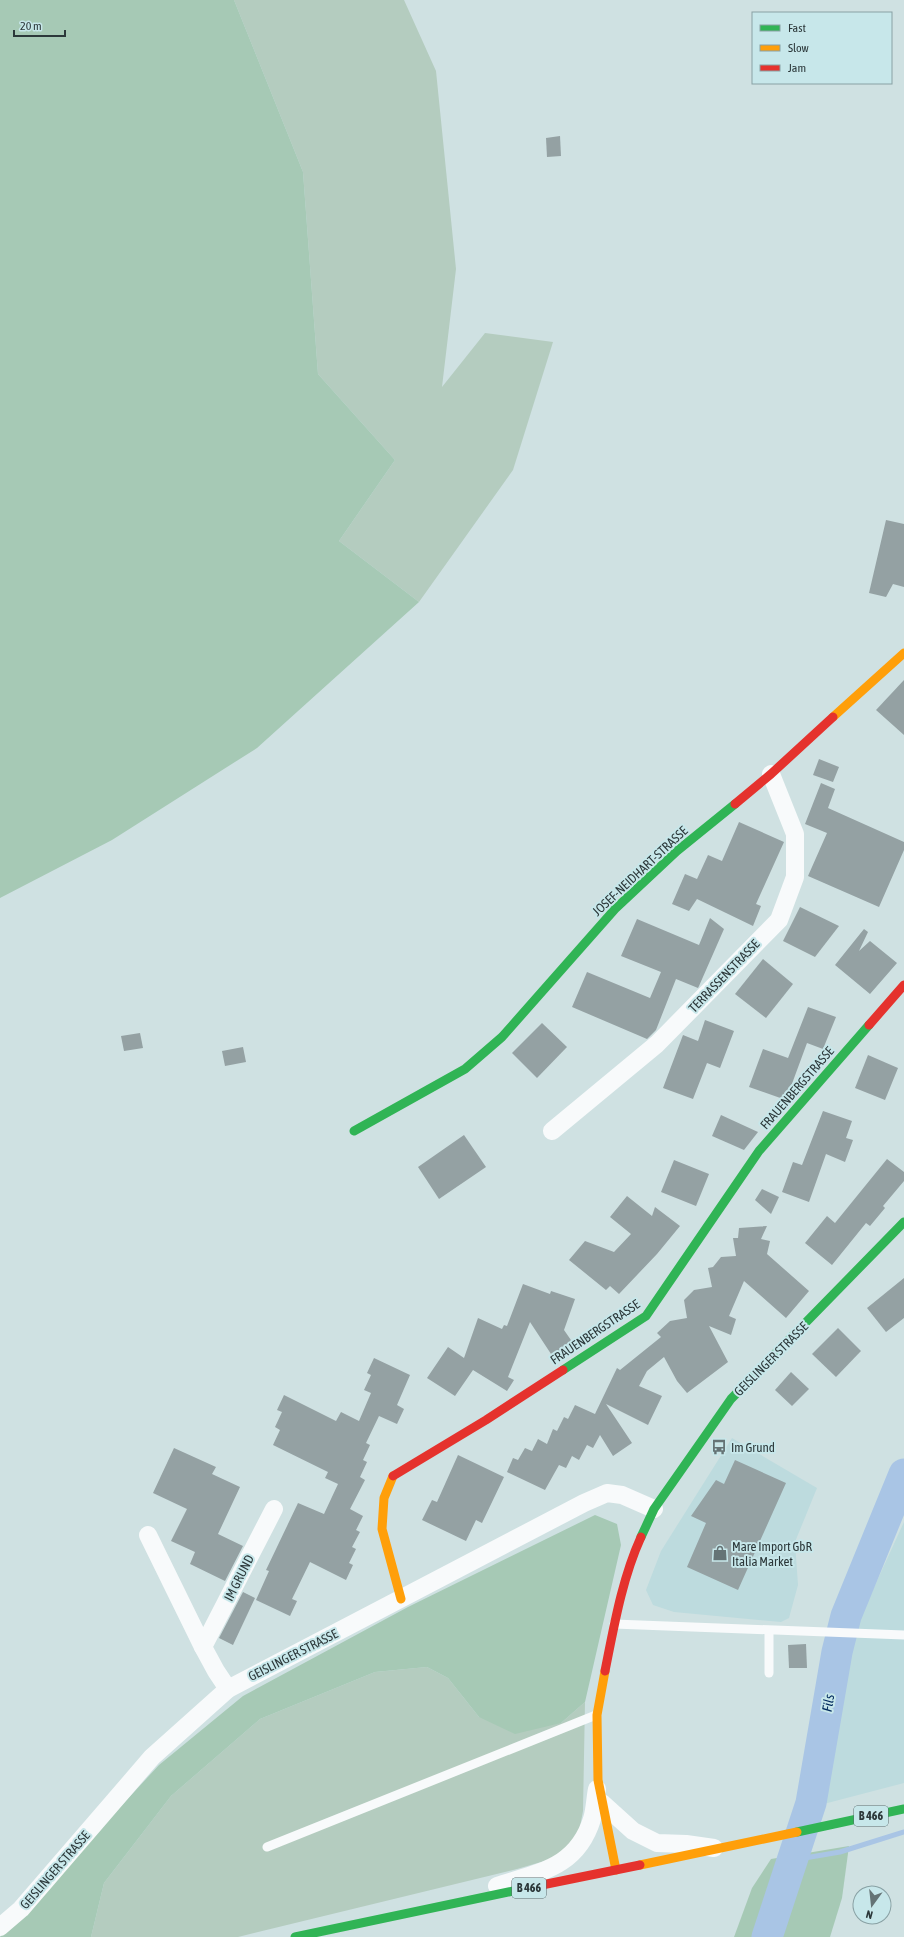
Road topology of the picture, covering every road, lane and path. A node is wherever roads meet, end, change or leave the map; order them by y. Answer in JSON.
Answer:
{"nodes":[{"id":1,"x":904,"y":653,"type":"edge"},
{"id":2,"x":771,"y":774,"type":"junction"},
{"id":3,"x":904,"y":985,"type":"edge"},
{"id":4,"x":354,"y":1131,"type":"dead end"},
{"id":5,"x":552,"y":1131,"type":"dead end"},
{"id":6,"x":904,"y":1222,"type":"edge"},
{"id":7,"x":274,"y":1509,"type":"dead end"},
{"id":8,"x":654,"y":1509,"type":"junction"},
{"id":9,"x":148,"y":1535,"type":"dead end"},
{"id":10,"x":401,"y":1599,"type":"junction"},
{"id":11,"x":614,"y":1624,"type":"junction"},
{"id":12,"x":769,"y":1631,"type":"junction"},
{"id":13,"x":904,"y":1635,"type":"edge"},
{"id":14,"x":203,"y":1647,"type":"junction"},
{"id":15,"x":769,"y":1674,"type":"dead end"},
{"id":16,"x":228,"y":1689,"type":"junction"},
{"id":17,"x":597,"y":1715,"type":"junction"},
{"id":18,"x":598,"y":1780,"type":"junction"},
{"id":19,"x":602,"y":1803,"type":"junction"},
{"id":20,"x":904,"y":1809,"type":"edge"},
{"id":21,"x":267,"y":1847,"type":"dead end"},
{"id":22,"x":720,"y":1849,"type":"junction"},
{"id":23,"x":616,"y":1870,"type":"junction"},
{"id":24,"x":442,"y":1905,"type":"junction"},
{"id":25,"x":0,"y":1927,"type":"edge"},
{"id":26,"x":295,"y":1937,"type":"edge"}],
"edges":[{"from":1,"to":2,"type":"street","name":"JOSEF-NEIDHART-STRASSE"},
{"from":2,"to":4,"type":"street","name":"JOSEF-NEIDHART-STRASSE"},
{"from":2,"to":5,"type":"street","name":"TERRASSENSTRASSE"},
{"from":3,"to":10,"type":"street","name":"FRAUENBERGSTRASSE"},
{"from":6,"to":8,"type":"street","name":"GEISLINGER STRASSE"},
{"from":7,"to":14,"type":"street","name":"IM GRUND"},
{"from":8,"to":10,"type":"street","name":"GEISLINGER STRASSE"},
{"from":8,"to":11,"type":"street","name":"GEISLINGER STRASSE"},
{"from":9,"to":14,"type":"street"},
{"from":10,"to":16,"type":"street","name":"GEISLINGER STRASSE"},
{"from":11,"to":12,"type":"lane"},
{"from":11,"to":17,"type":"street","name":"GEISLINGER STRASSE"},
{"from":12,"to":13,"type":"lane"},
{"from":12,"to":15,"type":"lane"},
{"from":14,"to":16,"type":"street"},
{"from":16,"to":25,"type":"street","name":"GEISLINGER STRASSE"},
{"from":17,"to":18,"type":"street","name":"GEISLINGER STRASSE"},
{"from":17,"to":21,"type":"lane"},
{"from":18,"to":19,"type":"street","name":"GEISLINGER STRASSE"},
{"from":18,"to":24,"type":"street","name":"GEISLINGER STRASSE"},
{"from":19,"to":22,"type":"street"},
{"from":19,"to":23,"type":"street","name":"GEISLINGER STRASSE"},
{"from":20,"to":22,"type":"street","number":"B 466"},
{"from":22,"to":23,"type":"street","number":"B 466"},
{"from":23,"to":24,"type":"street","number":"B 466"},
{"from":24,"to":26,"type":"street","number":"B 466"}]}
